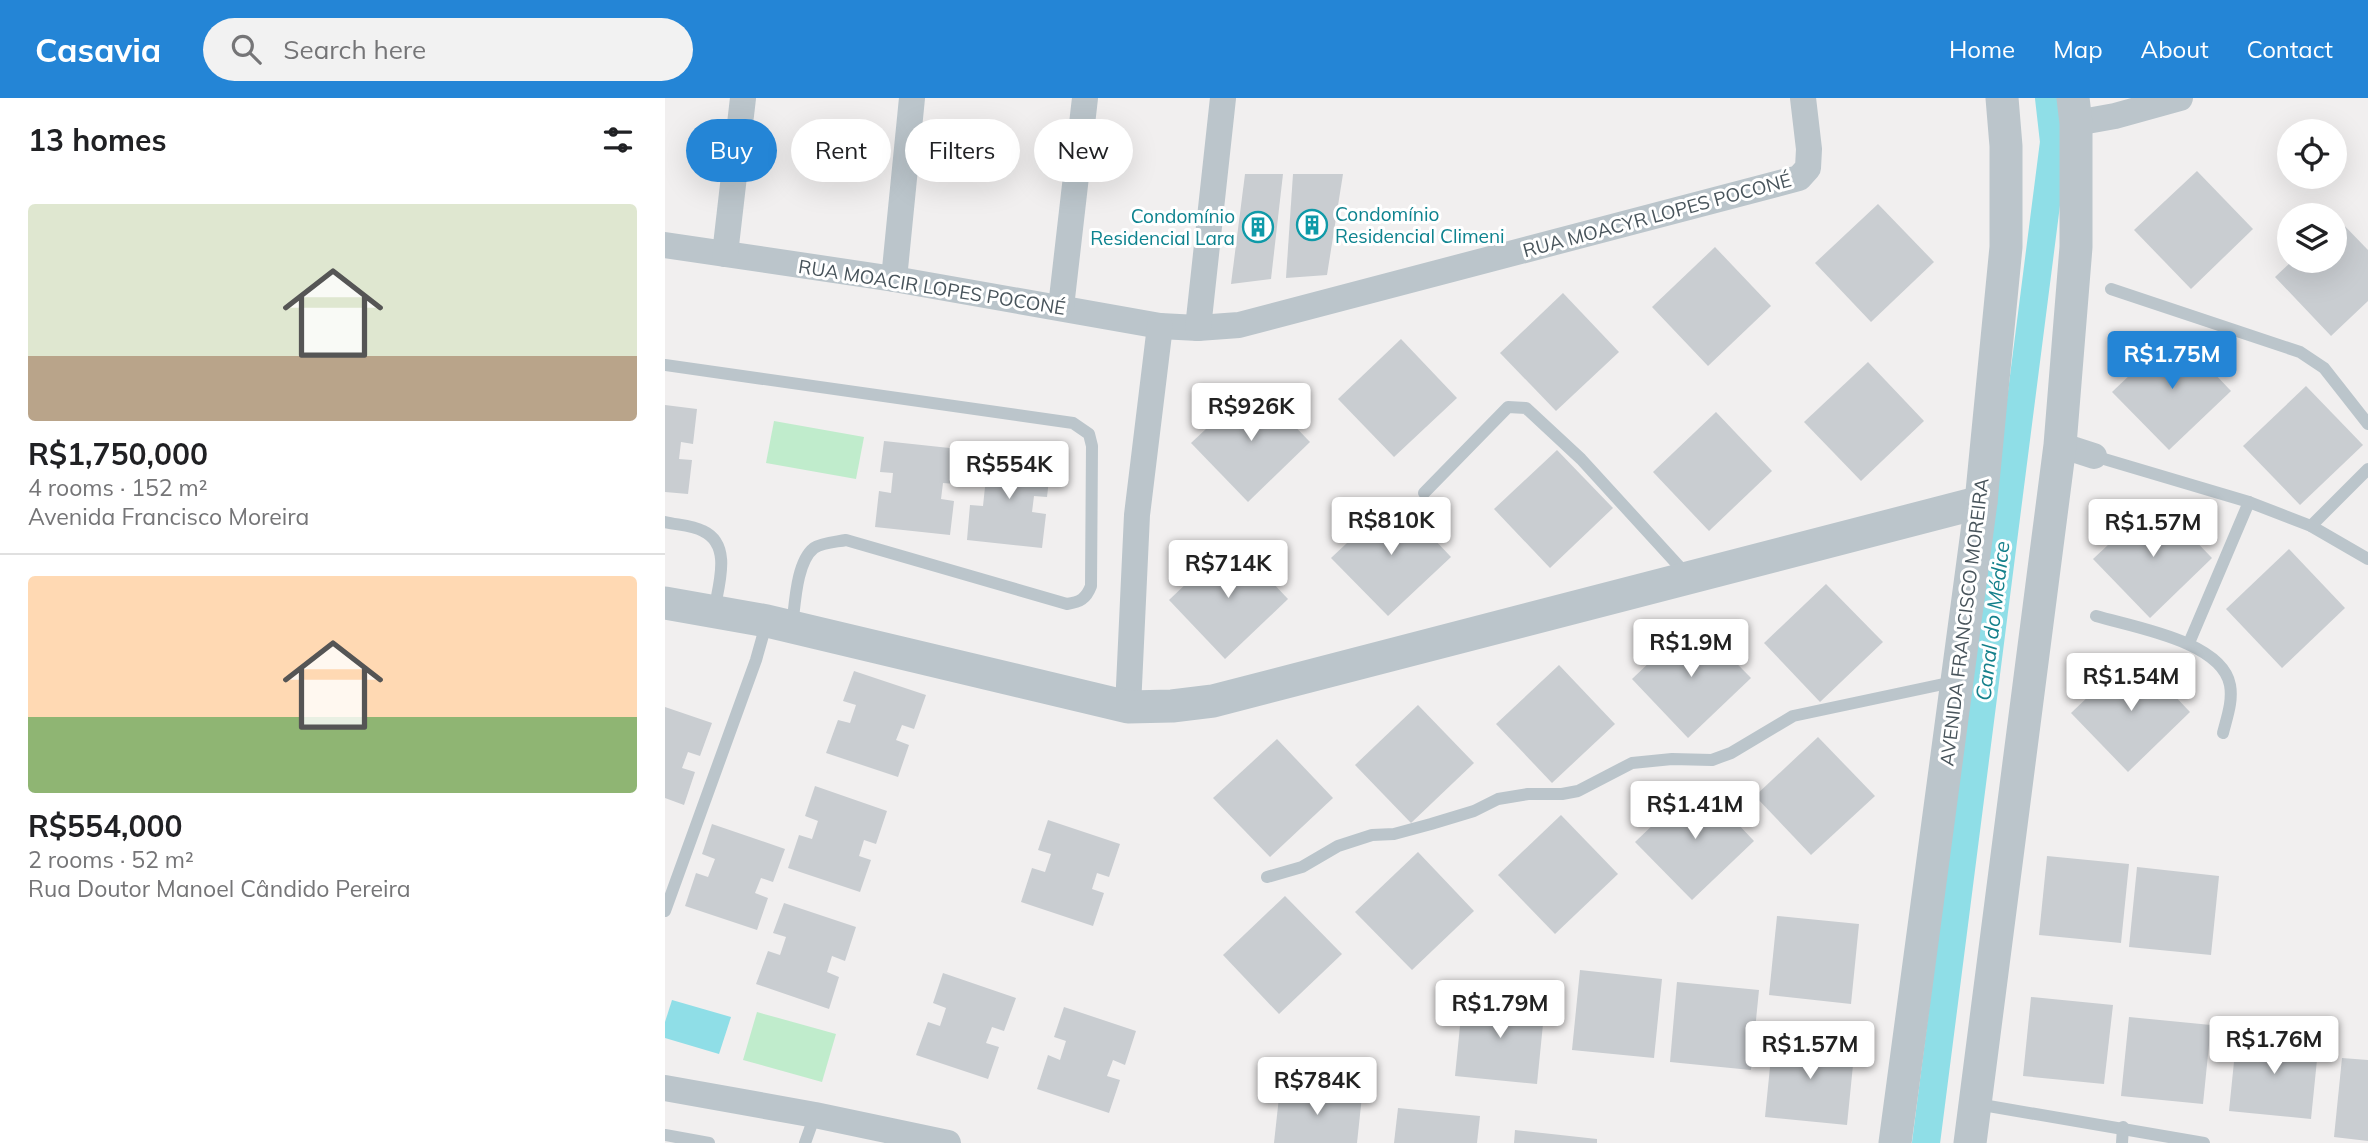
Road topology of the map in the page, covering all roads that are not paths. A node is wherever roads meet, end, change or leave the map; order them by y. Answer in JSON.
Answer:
{"nodes":[{"id":1,"x":743,"y":98,"type":"edge"},
{"id":2,"x":912,"y":98,"type":"edge"},
{"id":3,"x":1085,"y":98,"type":"edge"},
{"id":4,"x":1223,"y":98,"type":"edge"},
{"id":5,"x":1803,"y":98,"type":"edge"},
{"id":6,"x":2003,"y":98,"type":"edge"},
{"id":7,"x":2180,"y":98,"type":"edge"},
{"id":8,"x":2075,"y":110,"type":"edge"},
{"id":9,"x":665,"y":246,"type":"edge"},
{"id":10,"x":725,"y":254,"type":"junction"},
{"id":11,"x":894,"y":279,"type":"junction"},
{"id":12,"x":2111,"y":289,"type":"dead end"},
{"id":13,"x":1061,"y":307,"type":"junction"},
{"id":14,"x":1160,"y":326,"type":"junction"},
{"id":15,"x":1198,"y":328,"type":"junction"},
{"id":16,"x":665,"y":365,"type":"edge"},
{"id":17,"x":2368,"y":424,"type":"edge"},
{"id":18,"x":2060,"y":445,"type":"junction"},
{"id":19,"x":2094,"y":456,"type":"joint"},
{"id":20,"x":2368,"y":469,"type":"edge"},
{"id":21,"x":1424,"y":493,"type":"dead end"},
{"id":22,"x":1981,"y":502,"type":"junction"},
{"id":23,"x":2249,"y":502,"type":"junction"},
{"id":24,"x":665,"y":522,"type":"edge"},
{"id":25,"x":2311,"y":526,"type":"junction"},
{"id":26,"x":2368,"y":559,"type":"edge"},
{"id":27,"x":1690,"y":578,"type":"junction"},
{"id":28,"x":665,"y":603,"type":"edge"},
{"id":29,"x":714,"y":611,"type":"junction"},
{"id":30,"x":2096,"y":616,"type":"dead end"},
{"id":31,"x":779,"y":624,"type":"junction"},
{"id":32,"x":2189,"y":643,"type":"junction"},
{"id":33,"x":1957,"y":681,"type":"junction"},
{"id":34,"x":1128,"y":707,"type":"junction"},
{"id":35,"x":2223,"y":733,"type":"dead end"},
{"id":36,"x":1267,"y":877,"type":"dead end"},
{"id":37,"x":665,"y":911,"type":"edge"},
{"id":38,"x":665,"y":1088,"type":"edge"},
{"id":39,"x":1976,"y":1104,"type":"junction"},
{"id":40,"x":815,"y":1115,"type":"junction"},
{"id":41,"x":2123,"y":1127,"type":"junction"},
{"id":42,"x":665,"y":1135,"type":"edge"},
{"id":43,"x":709,"y":1143,"type":"edge"},
{"id":44,"x":805,"y":1143,"type":"edge"},
{"id":45,"x":948,"y":1143,"type":"edge"},
{"id":46,"x":1895,"y":1143,"type":"edge"},
{"id":47,"x":1970,"y":1143,"type":"edge"},
{"id":48,"x":2122,"y":1143,"type":"edge"},
{"id":49,"x":2204,"y":1143,"type":"edge"}],
"edges":[{"from":1,"to":10,"type":"street"},
{"from":2,"to":11,"type":"street"},
{"from":3,"to":13,"type":"street"},
{"from":4,"to":15,"type":"street"},
{"from":5,"to":15,"type":"street","name":"RUA MOACYR LOPES POCONÉ"},
{"from":6,"to":22,"type":"street","name":"AVENIDA FRANCISCO MOREIRA"},
{"from":7,"to":8,"type":"street"},
{"from":8,"to":18,"type":"street"},
{"from":9,"to":10,"type":"street","name":"RUA MOACIR LOPES POCONÉ"},
{"from":10,"to":11,"type":"street","name":"RUA MOACIR LOPES POCONÉ"},
{"from":11,"to":13,"type":"street","name":"RUA MOACIR LOPES POCONÉ"},
{"from":12,"to":17,"type":"lane"},
{"from":13,"to":14,"type":"street","name":"RUA MOACIR LOPES POCONÉ"},
{"from":14,"to":15,"type":"street","name":"RUA MOACIR LOPES POCONÉ"},
{"from":14,"to":34,"type":"street"},
{"from":16,"to":31,"type":"lane"},
{"from":18,"to":19,"type":"street"},
{"from":18,"to":39,"type":"street"},
{"from":19,"to":23,"type":"lane"},
{"from":20,"to":25,"type":"lane"},
{"from":21,"to":27,"type":"lane"},
{"from":22,"to":27,"type":"street"},
{"from":22,"to":33,"type":"street","name":"AVENIDA FRANCISCO MOREIRA"},
{"from":23,"to":25,"type":"lane"},
{"from":23,"to":32,"type":"lane"},
{"from":24,"to":29,"type":"lane"},
{"from":25,"to":26,"type":"lane"},
{"from":27,"to":34,"type":"street"},
{"from":28,"to":29,"type":"street"},
{"from":29,"to":31,"type":"street"},
{"from":30,"to":32,"type":"lane"},
{"from":31,"to":34,"type":"street"},
{"from":31,"to":37,"type":"lane"},
{"from":32,"to":35,"type":"lane"},
{"from":33,"to":36,"type":"lane"},
{"from":33,"to":46,"type":"street","name":"AVENIDA FRANCISCO MOREIRA"},
{"from":38,"to":40,"type":"street"},
{"from":39,"to":41,"type":"lane"},
{"from":39,"to":47,"type":"street"},
{"from":40,"to":44,"type":"lane"},
{"from":40,"to":45,"type":"street"},
{"from":41,"to":48,"type":"lane"},
{"from":41,"to":49,"type":"lane"},
{"from":42,"to":43,"type":"lane"}]}
